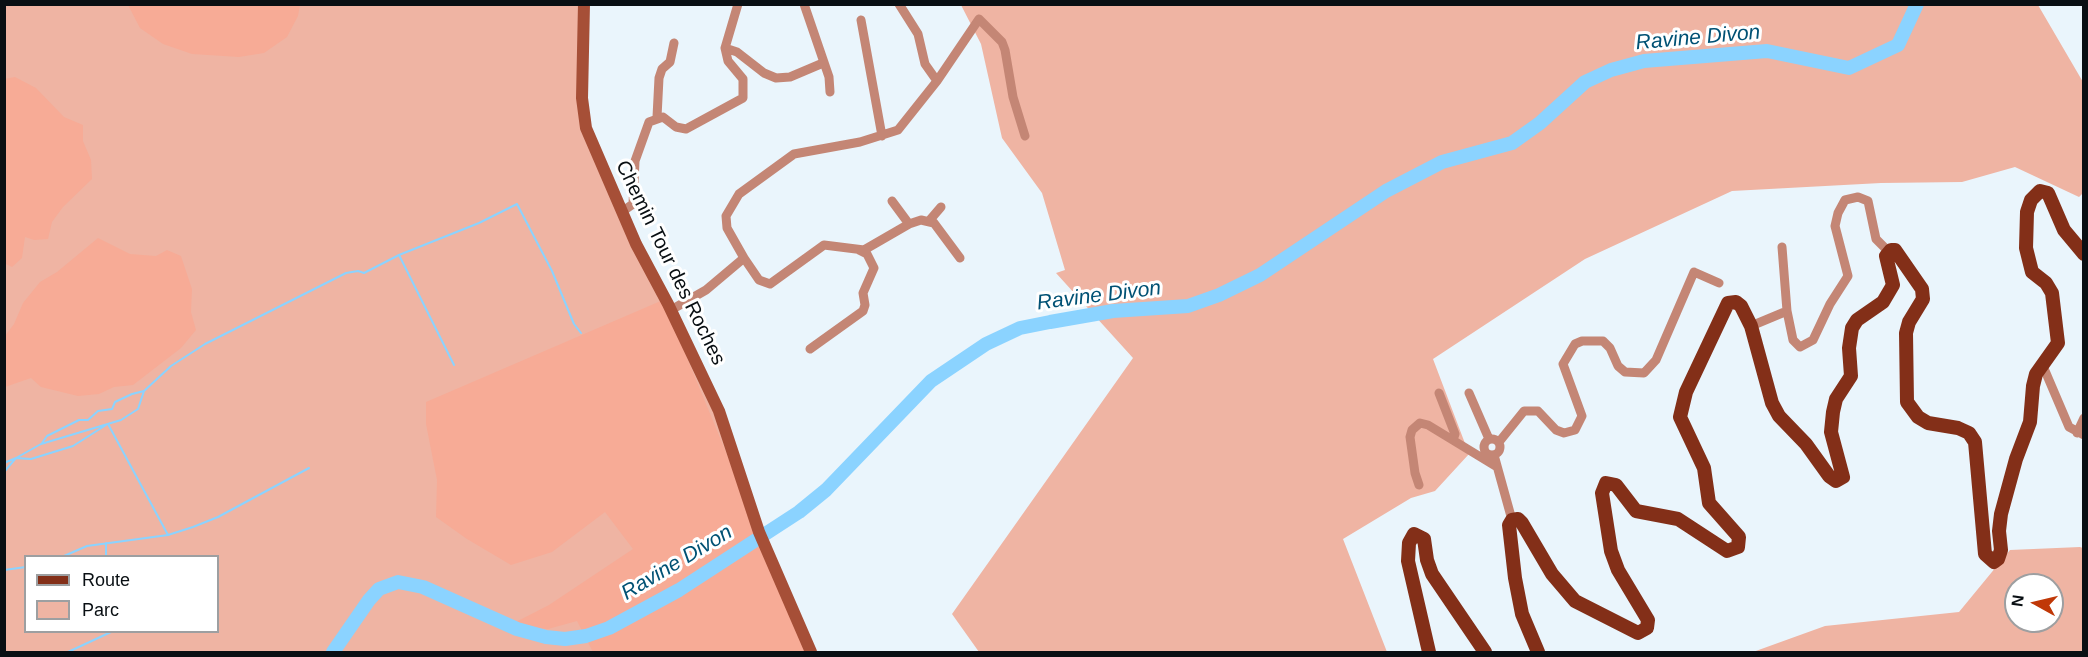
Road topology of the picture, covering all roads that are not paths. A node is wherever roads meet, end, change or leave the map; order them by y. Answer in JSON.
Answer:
{"nodes":[{"id":1,"x":584,"y":4,"type":"edge"},
{"id":2,"x":738,"y":4,"type":"edge"},
{"id":3,"x":804,"y":4,"type":"edge"},
{"id":4,"x":898,"y":4,"type":"edge"},
{"id":5,"x":861,"y":20,"type":"dead end"},
{"id":6,"x":674,"y":43,"type":"dead end"},
{"id":7,"x":725,"y":48,"type":"junction"},
{"id":8,"x":823,"y":63,"type":"junction"},
{"id":9,"x":937,"y":81,"type":"junction"},
{"id":10,"x":830,"y":92,"type":"dead end"},
{"id":11,"x":657,"y":117,"type":"junction"},
{"id":12,"x":882,"y":136,"type":"junction"},
{"id":13,"x":1024,"y":136,"type":"dead end"},
{"id":14,"x":892,"y":201,"type":"dead end"},
{"id":15,"x":941,"y":207,"type":"dead end"},
{"id":16,"x":623,"y":211,"type":"junction"},
{"id":17,"x":929,"y":221,"type":"junction"},
{"id":18,"x":909,"y":224,"type":"junction"},
{"id":19,"x":1782,"y":247,"type":"dead end"},
{"id":20,"x":859,"y":250,"type":"junction"},
{"id":21,"x":1888,"y":251,"type":"junction"},
{"id":22,"x":2084,"y":254,"type":"edge"},
{"id":23,"x":744,"y":258,"type":"junction"},
{"id":24,"x":960,"y":258,"type":"dead end"},
{"id":25,"x":1719,"y":283,"type":"dead end"},
{"id":26,"x":671,"y":310,"type":"junction"},
{"id":27,"x":1787,"y":310,"type":"junction"},
{"id":28,"x":1751,"y":326,"type":"junction"},
{"id":29,"x":810,"y":349,"type":"dead end"},
{"id":30,"x":2043,"y":366,"type":"junction"},
{"id":31,"x":1438,"y":393,"type":"dead end"},
{"id":32,"x":1469,"y":393,"type":"dead end"},
{"id":33,"x":2084,"y":418,"type":"edge"},
{"id":34,"x":2080,"y":434,"type":"edge"},
{"id":35,"x":1453,"y":440,"type":"junction"},
{"id":36,"x":1494,"y":441,"type":"junction"},
{"id":37,"x":1494,"y":455,"type":"junction"},
{"id":38,"x":1497,"y":467,"type":"junction"},
{"id":39,"x":1419,"y":485,"type":"dead end"},
{"id":40,"x":1512,"y":520,"type":"junction"},
{"id":41,"x":810,"y":652,"type":"edge"},
{"id":42,"x":1429,"y":652,"type":"edge"},
{"id":43,"x":1485,"y":652,"type":"edge"},
{"id":44,"x":1538,"y":652,"type":"edge"}],
"edges":[{"from":1,"to":16,"type":"street","name":"Chemin Tour des Roches"},
{"from":2,"to":7,"type":"street"},
{"from":3,"to":8,"type":"street"},
{"from":4,"to":9,"type":"street"},
{"from":5,"to":12,"type":"street"},
{"from":6,"to":11,"type":"street"},
{"from":7,"to":8,"type":"street"},
{"from":7,"to":11,"type":"street"},
{"from":8,"to":10,"type":"street"},
{"from":9,"to":12,"type":"street"},
{"from":9,"to":13,"type":"street"},
{"from":11,"to":16,"type":"street"},
{"from":12,"to":23,"type":"street"},
{"from":14,"to":18,"type":"street"},
{"from":15,"to":17,"type":"street"},
{"from":16,"to":26,"type":"street","name":"Chemin Tour des Roches"},
{"from":17,"to":18,"type":"street"},
{"from":17,"to":24,"type":"street"},
{"from":18,"to":20,"type":"street"},
{"from":19,"to":27,"type":"street"},
{"from":20,"to":23,"type":"street"},
{"from":20,"to":29,"type":"street"},
{"from":21,"to":27,"type":"street"},
{"from":21,"to":28,"type":"main road"},
{"from":21,"to":30,"type":"main road"},
{"from":22,"to":30,"type":"main road"},
{"from":23,"to":26,"type":"street"},
{"from":25,"to":36,"type":"street"},
{"from":26,"to":41,"type":"street","name":"Chemin Tour des Roches"},
{"from":27,"to":28,"type":"street"},
{"from":28,"to":40,"type":"main road"},
{"from":30,"to":34,"type":"street"},
{"from":31,"to":35,"type":"street"},
{"from":32,"to":36,"type":"street"},
{"from":33,"to":34,"type":"street"},
{"from":35,"to":38,"type":"street"},
{"from":35,"to":39,"type":"street"},
{"from":36,"to":37,"type":"street"},
{"from":36,"to":37,"type":"street"},
{"from":37,"to":38,"type":"street"},
{"from":38,"to":40,"type":"street"},
{"from":40,"to":44,"type":"main road"},
{"from":42,"to":43,"type":"main road"}]}
